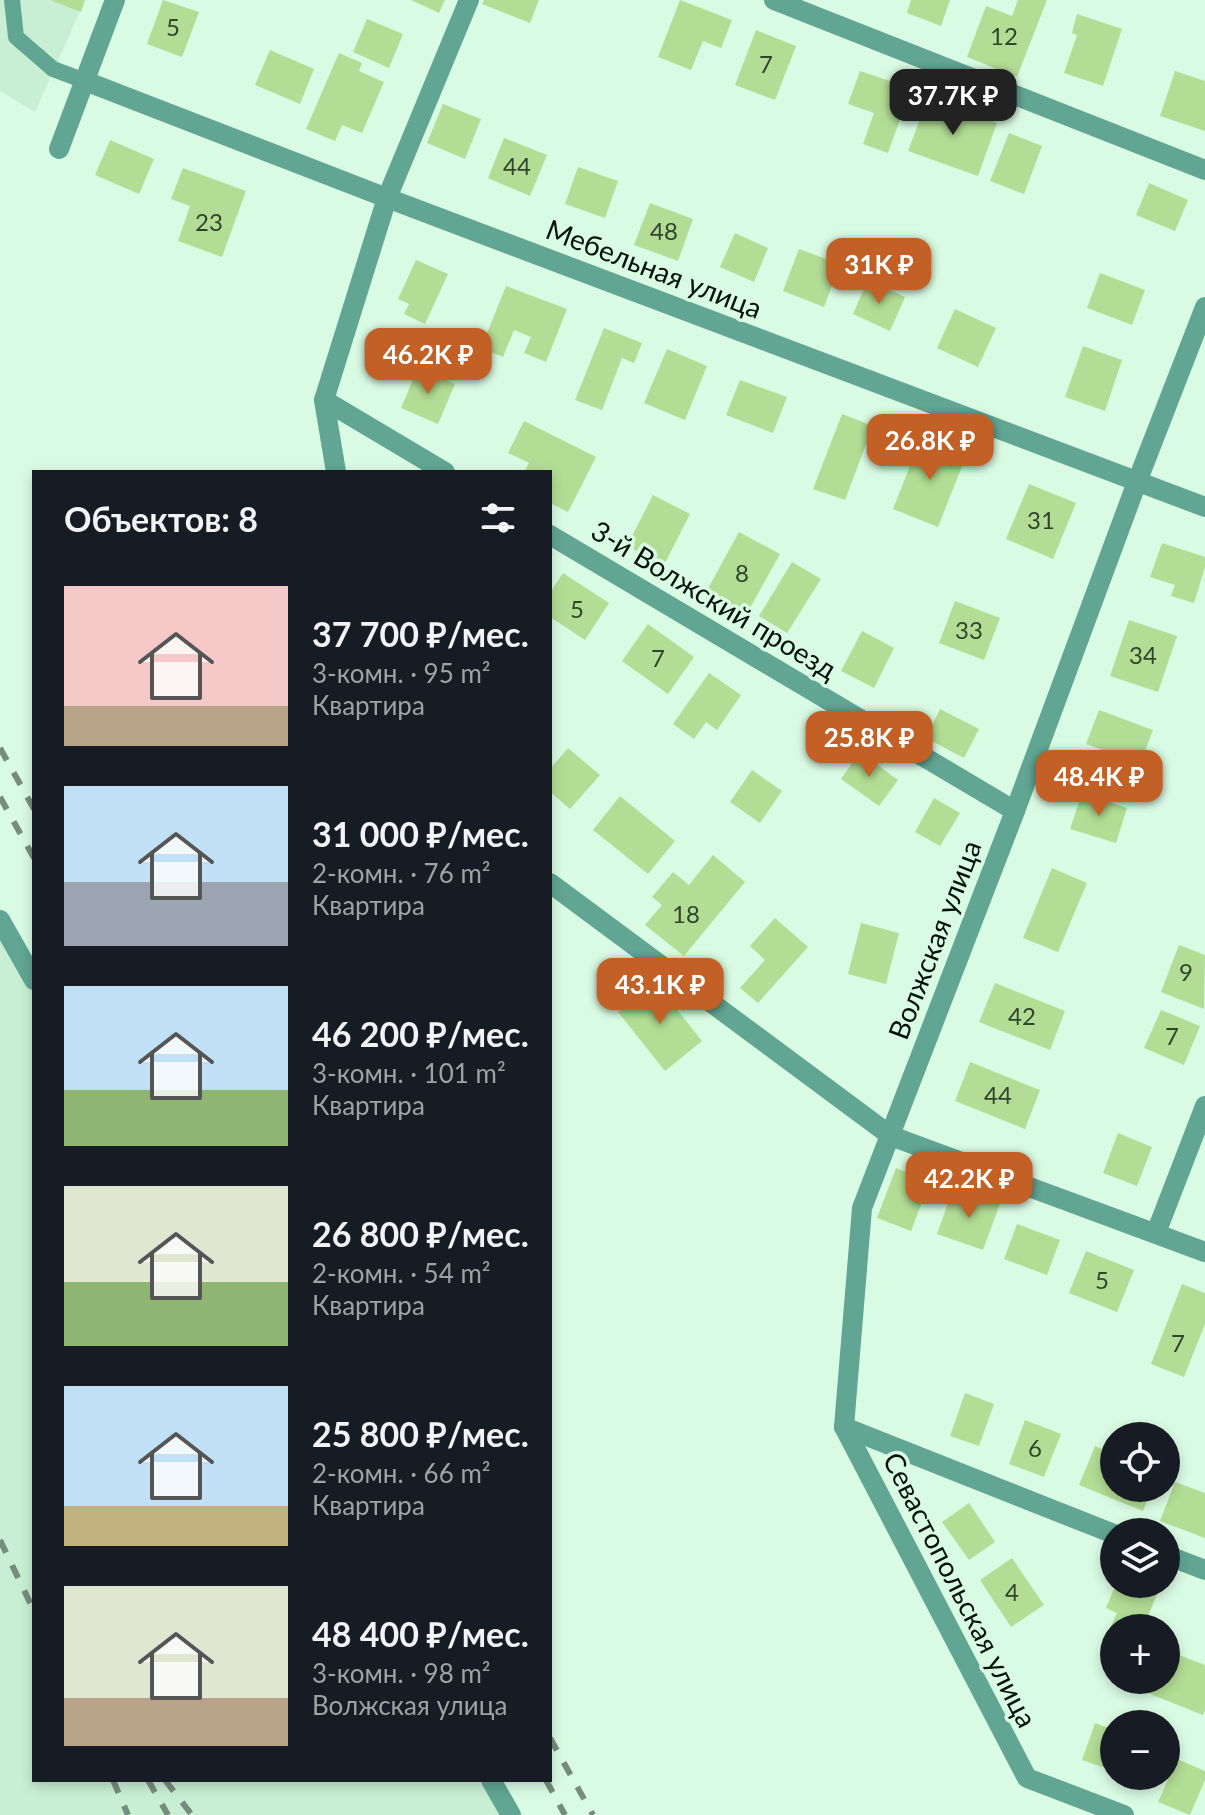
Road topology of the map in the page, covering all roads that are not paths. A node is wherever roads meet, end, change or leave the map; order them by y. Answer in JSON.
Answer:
{"nodes":[{"id":1,"x":12,"y":0,"type":"edge"},
{"id":2,"x":115,"y":0,"type":"edge"},
{"id":3,"x":469,"y":0,"type":"edge"},
{"id":4,"x":774,"y":0,"type":"edge"},
{"id":5,"x":85,"y":81,"type":"junction"},
{"id":6,"x":59,"y":149,"type":"dead end"},
{"id":7,"x":1205,"y":170,"type":"edge"},
{"id":8,"x":387,"y":198,"type":"junction"},
{"id":9,"x":1205,"y":307,"type":"edge"},
{"id":10,"x":324,"y":400,"type":"junction"},
{"id":11,"x":336,"y":470,"type":"edge"},
{"id":12,"x":442,"y":470,"type":"edge"},
{"id":13,"x":1137,"y":482,"type":"junction"},
{"id":14,"x":1205,"y":507,"type":"edge"},
{"id":15,"x":552,"y":536,"type":"edge"},
{"id":16,"x":1015,"y":811,"type":"junction"},
{"id":17,"x":552,"y":884,"type":"edge"},
{"id":18,"x":0,"y":920,"type":"edge"},
{"id":19,"x":32,"y":976,"type":"edge"},
{"id":20,"x":1205,"y":1106,"type":"edge"},
{"id":21,"x":891,"y":1136,"type":"junction"},
{"id":22,"x":1156,"y":1233,"type":"junction"},
{"id":23,"x":1205,"y":1252,"type":"edge"},
{"id":24,"x":844,"y":1427,"type":"junction"},
{"id":25,"x":1100,"y":1528,"type":"edge"},
{"id":26,"x":1180,"y":1560,"type":"edge"},
{"id":27,"x":1205,"y":1570,"type":"edge"},
{"id":28,"x":492,"y":1782,"type":"edge"},
{"id":29,"x":511,"y":1815,"type":"edge"},
{"id":30,"x":1124,"y":1815,"type":"edge"}],
"edges":[{"from":1,"to":5,"type":"lane"},
{"from":2,"to":5,"type":"street"},
{"from":3,"to":8,"type":"street"},
{"from":4,"to":7,"type":"street"},
{"from":5,"to":6,"type":"street"},
{"from":5,"to":8,"type":"street","name":"Мебельная улица"},
{"from":8,"to":10,"type":"street"},
{"from":8,"to":13,"type":"street","name":"Мебельная улица"},
{"from":9,"to":13,"type":"street","name":"Волжская улица"},
{"from":10,"to":11,"type":"street"},
{"from":10,"to":12,"type":"street"},
{"from":13,"to":14,"type":"street","name":"Мебельная улица"},
{"from":13,"to":16,"type":"street","name":"Волжская улица"},
{"from":15,"to":16,"type":"street","name":"3-й Волжский проезд"},
{"from":16,"to":21,"type":"street","name":"Волжская улица"},
{"from":17,"to":21,"type":"street"},
{"from":18,"to":19,"type":"street"},
{"from":20,"to":22,"type":"street"},
{"from":21,"to":22,"type":"street"},
{"from":21,"to":24,"type":"street","name":"Волжская улица"},
{"from":22,"to":23,"type":"street"},
{"from":24,"to":25,"type":"street"},
{"from":24,"to":30,"type":"street","name":"Севастопольская улица"},
{"from":26,"to":27,"type":"street"},
{"from":28,"to":29,"type":"street"}]}
